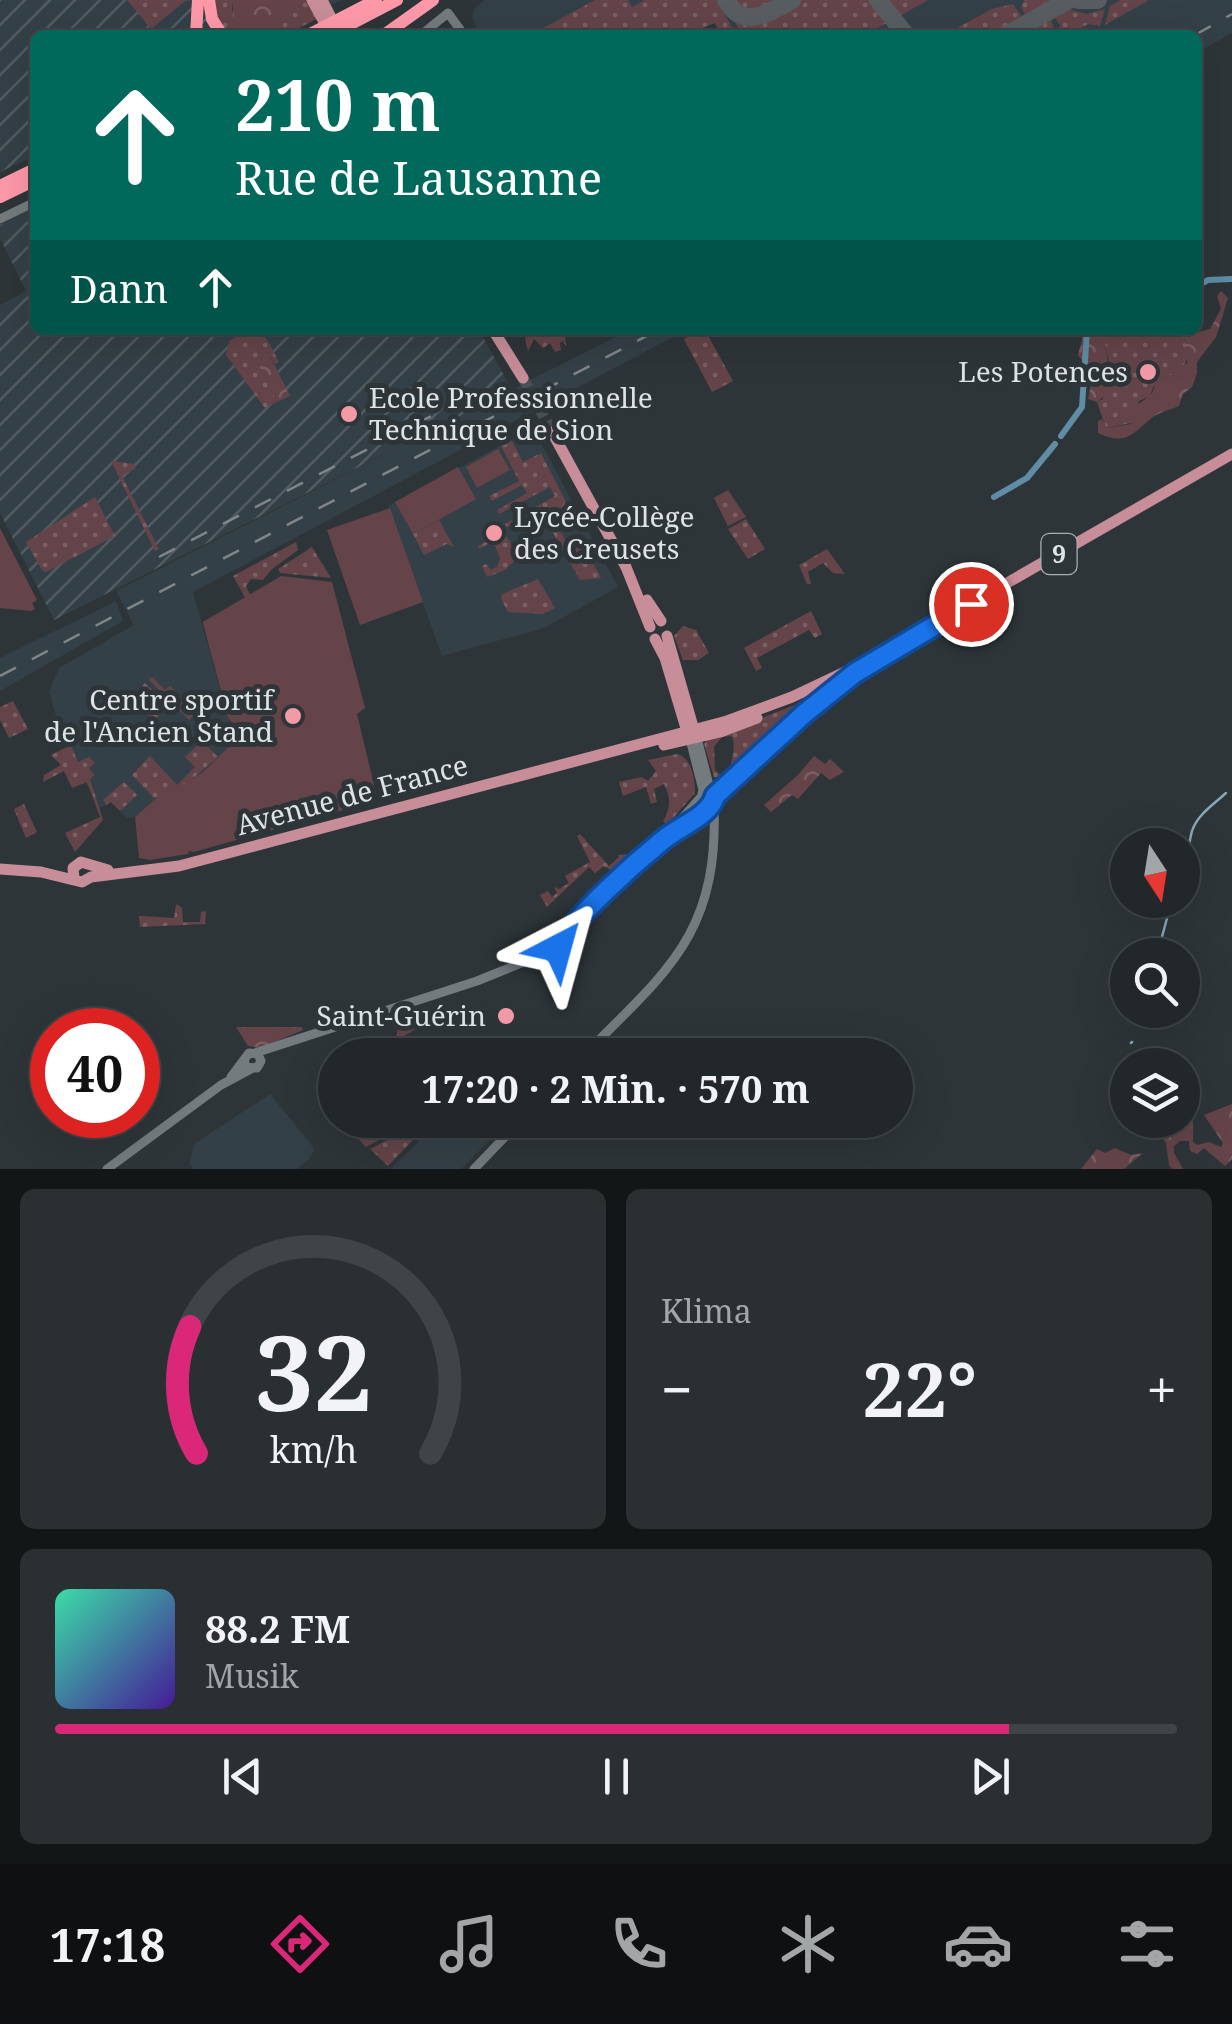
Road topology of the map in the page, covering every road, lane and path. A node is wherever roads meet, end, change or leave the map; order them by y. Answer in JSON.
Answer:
{"nodes":[{"id":1,"x":198,"y":0,"type":"edge"},
{"id":2,"x":208,"y":0,"type":"edge"},
{"id":3,"x":376,"y":0,"type":"edge"},
{"id":4,"x":398,"y":0,"type":"edge"},
{"id":5,"x":433,"y":0,"type":"edge"},
{"id":6,"x":318,"y":3,"type":"edge"},
{"id":7,"x":360,"y":8,"type":"junction"},
{"id":8,"x":409,"y":17,"type":"junction"},
{"id":9,"x":196,"y":30,"type":"edge"},
{"id":10,"x":219,"y":30,"type":"edge"},
{"id":11,"x":309,"y":30,"type":"edge"},
{"id":12,"x":318,"y":30,"type":"edge"},
{"id":13,"x":328,"y":30,"type":"edge"},
{"id":14,"x":337,"y":30,"type":"edge"},
{"id":15,"x":340,"y":30,"type":"edge"},
{"id":16,"x":391,"y":30,"type":"edge"},
{"id":17,"x":397,"y":30,"type":"edge"},
{"id":18,"x":427,"y":30,"type":"edge"},
{"id":19,"x":460,"y":30,"type":"edge"},
{"id":20,"x":30,"y":171,"type":"edge"},
{"id":21,"x":30,"y":182,"type":"edge"},
{"id":22,"x":0,"y":186,"type":"edge"},
{"id":23,"x":0,"y":197,"type":"edge"},
{"id":24,"x":30,"y":204,"type":"edge"},
{"id":25,"x":0,"y":219,"type":"edge"},
{"id":26,"x":499,"y":335,"type":"edge"},
{"id":27,"x":523,"y":378,"type":"tunnel mouth"},
{"id":28,"x":552,"y":432,"type":"tunnel mouth"},
{"id":29,"x":1232,"y":454,"type":"edge"},
{"id":30,"x":885,"y":653,"type":"junction"},
{"id":31,"x":850,"y":673,"type":"junction"},
{"id":32,"x":827,"y":684,"type":"junction"},
{"id":33,"x":685,"y":709,"type":"junction"},
{"id":34,"x":718,"y":723,"type":"junction"},
{"id":35,"x":682,"y":737,"type":"junction"},
{"id":36,"x":696,"y":763,"type":"junction"},
{"id":37,"x":709,"y":792,"type":"junction"},
{"id":38,"x":704,"y":812,"type":"junction"},
{"id":39,"x":662,"y":841,"type":"junction"},
{"id":40,"x":714,"y":858,"type":"junction"},
{"id":41,"x":0,"y":869,"type":"edge"},
{"id":42,"x":600,"y":1038,"type":"edge"},
{"id":43,"x":504,"y":1138,"type":"edge"},
{"id":44,"x":107,"y":1169,"type":"edge"},
{"id":45,"x":474,"y":1169,"type":"edge"}],
"edges":[{"from":1,"to":9,"type":"highway"},
{"from":2,"to":10,"type":"highway"},
{"from":3,"to":7,"type":"highway"},
{"from":4,"to":15,"type":"highway"},
{"from":5,"to":8,"type":"highway"},
{"from":6,"to":13,"type":"main road"},
{"from":6,"to":14,"type":"main road"},
{"from":7,"to":11,"type":"highway"},
{"from":7,"to":12,"type":"highway"},
{"from":8,"to":16,"type":"highway"},
{"from":8,"to":17,"type":"highway"},
{"from":18,"to":19,"type":"street"},
{"from":20,"to":22,"type":"highway"},
{"from":21,"to":23,"type":"highway"},
{"from":24,"to":25,"type":"street"},
{"from":26,"to":27,"type":"main road"},
{"from":28,"to":33,"type":"main road"},
{"from":29,"to":30,"type":"main road","number":"9"},
{"from":30,"to":31,"type":"main road","name":"Avenue de France","number":"9"},
{"from":30,"to":31,"type":"main road","name":"Avenue de France","number":"9"},
{"from":31,"to":32,"type":"main road","name":"Avenue de France"},
{"from":31,"to":37,"type":"street"},
{"from":32,"to":34,"type":"main road","name":"Avenue de France"},
{"from":32,"to":35,"type":"main road","name":"Avenue de France"},
{"from":32,"to":37,"type":"street"},
{"from":33,"to":34,"type":"main road"},
{"from":33,"to":35,"type":"main road"},
{"from":33,"to":35,"type":"main road"},
{"from":34,"to":35,"type":"main road","name":"Avenue de France"},
{"from":35,"to":36,"type":"street"},
{"from":35,"to":36,"type":"street"},
{"from":35,"to":37,"type":"street"},
{"from":35,"to":41,"type":"main road","name":"Avenue de France"},
{"from":36,"to":37,"type":"street"},
{"from":37,"to":38,"type":"street"},
{"from":37,"to":39,"type":"street"},
{"from":37,"to":40,"type":"street"},
{"from":38,"to":39,"type":"street"},
{"from":38,"to":40,"type":"street"},
{"from":39,"to":44,"type":"street"},
{"from":40,"to":42,"type":"street"},
{"from":43,"to":45,"type":"street"}]}
